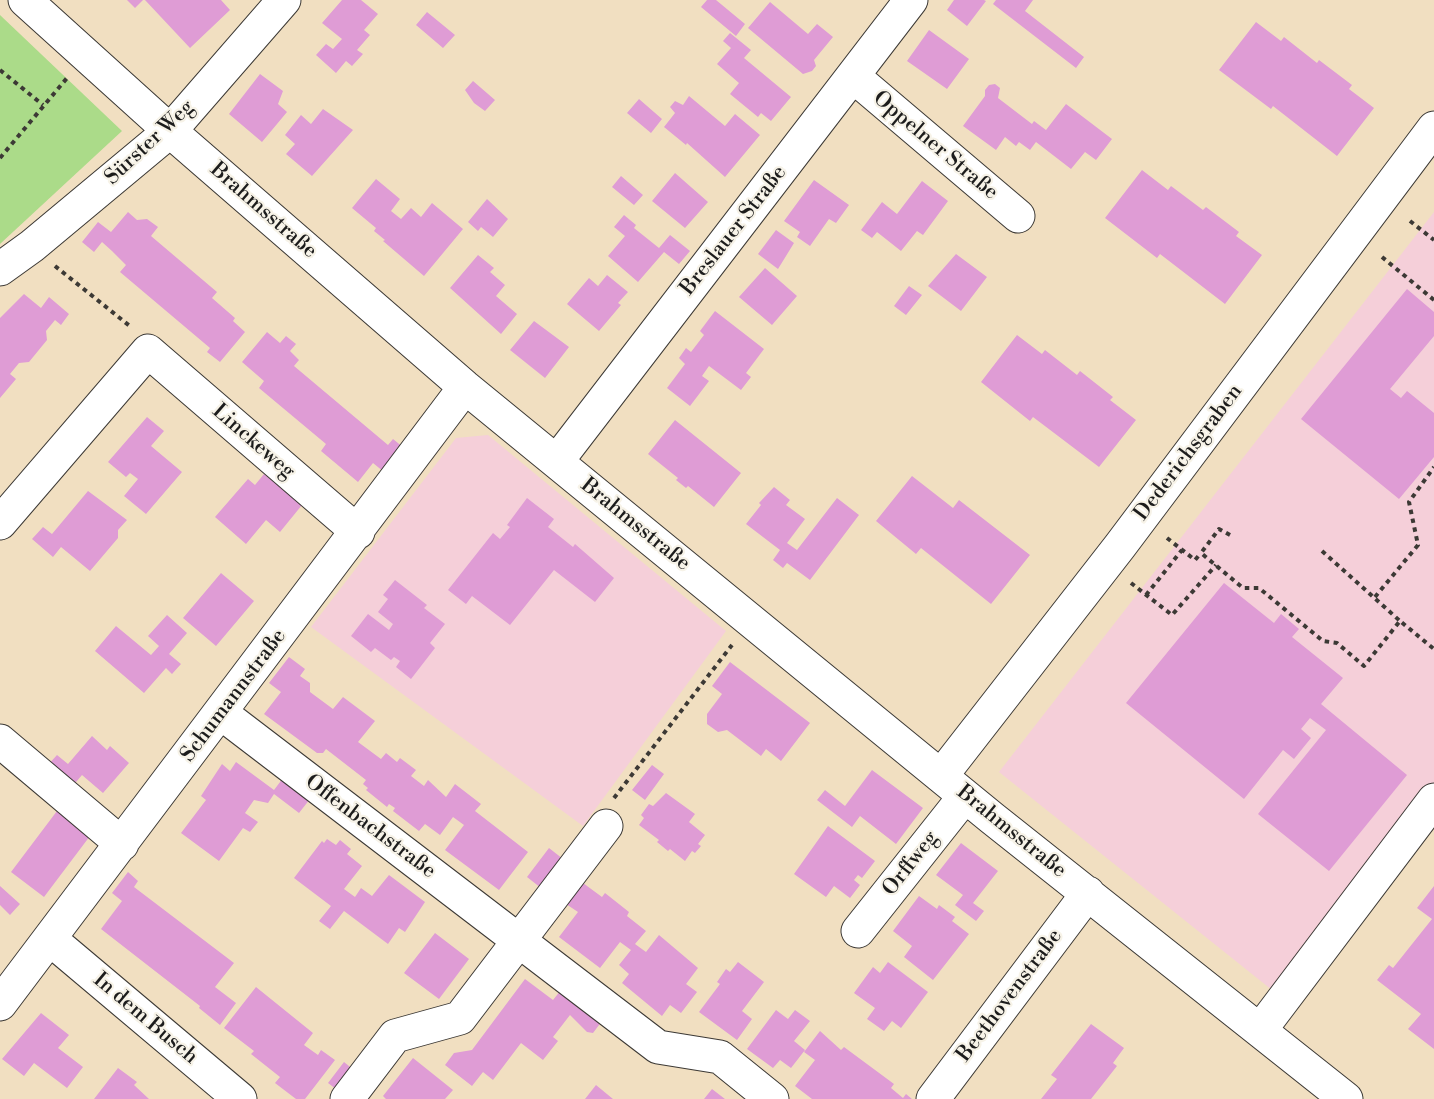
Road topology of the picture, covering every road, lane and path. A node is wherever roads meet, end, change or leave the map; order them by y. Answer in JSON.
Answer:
{"nodes":[{"id":1,"x":25,"y":0,"type":"edge"},
{"id":2,"x":284,"y":0,"type":"edge"},
{"id":3,"x":911,"y":0,"type":"edge"},
{"id":4,"x":0,"y":70,"type":"edge"},
{"id":5,"x":853,"y":76,"type":"junction"},
{"id":6,"x":1434,"y":128,"type":"edge"},
{"id":7,"x":170,"y":131,"type":"junction"},
{"id":8,"x":0,"y":158,"type":"edge"},
{"id":9,"x":1018,"y":216,"type":"dead end"},
{"id":10,"x":1410,"y":221,"type":"dead end"},
{"id":11,"x":1434,"y":240,"type":"edge"},
{"id":12,"x":32,"y":246,"type":"junction"},
{"id":13,"x":1382,"y":257,"type":"dead end"},
{"id":14,"x":0,"y":269,"type":"edge"},
{"id":15,"x":1434,"y":300,"type":"edge"},
{"id":16,"x":148,"y":351,"type":"junction"},
{"id":17,"x":465,"y":387,"type":"junction"},
{"id":18,"x":557,"y":461,"type":"junction"},
{"id":19,"x":1434,"y":467,"type":"edge"},
{"id":20,"x":0,"y":523,"type":"edge"},
{"id":21,"x":358,"y":532,"type":"junction"},
{"id":22,"x":1230,"y":535,"type":"dead end"},
{"id":23,"x":1167,"y":538,"type":"dead end"},
{"id":24,"x":1182,"y":550,"type":"junction"},
{"id":25,"x":1322,"y":551,"type":"dead end"},
{"id":26,"x":1201,"y":553,"type":"junction"},
{"id":27,"x":1216,"y":566,"type":"junction"},
{"id":28,"x":1131,"y":583,"type":"dead end"},
{"id":29,"x":1146,"y":595,"type":"junction"},
{"id":30,"x":1375,"y":597,"type":"junction"},
{"id":31,"x":752,"y":621,"type":"junction"},
{"id":32,"x":1400,"y":621,"type":"junction"},
{"id":33,"x":1434,"y":649,"type":"edge"},
{"id":34,"x":221,"y":713,"type":"junction"},
{"id":35,"x":0,"y":741,"type":"edge"},
{"id":36,"x":953,"y":786,"type":"junction"},
{"id":37,"x":1434,"y":800,"type":"edge"},
{"id":38,"x":606,"y":826,"type":"joint"},
{"id":39,"x":122,"y":844,"type":"junction"},
{"id":40,"x":1088,"y":893,"type":"junction"},
{"id":41,"x":858,"y":932,"type":"dead end"},
{"id":42,"x":50,"y":939,"type":"junction"},
{"id":43,"x":519,"y":941,"type":"junction"},
{"id":44,"x":0,"y":1004,"type":"edge"},
{"id":45,"x":1261,"y":1029,"type":"junction"},
{"id":46,"x":240,"y":1099,"type":"edge"},
{"id":47,"x":347,"y":1099,"type":"edge"},
{"id":48,"x":772,"y":1099,"type":"edge"},
{"id":49,"x":933,"y":1099,"type":"edge"},
{"id":50,"x":1346,"y":1099,"type":"edge"}],
"edges":[{"from":1,"to":7,"type":"street","name":"Brahmsstraße"},
{"from":2,"to":7,"type":"street","name":"Sürster Weg"},
{"from":3,"to":5,"type":"street","name":"Breslauer Straße"},
{"from":4,"to":8,"type":"path"},
{"from":5,"to":9,"type":"street","name":"Oppelner Straße"},
{"from":5,"to":18,"type":"street","name":"Breslauer Straße"},
{"from":6,"to":36,"type":"street","name":"Dederichsgraben"},
{"from":7,"to":12,"type":"street","name":"Sürster Weg"},
{"from":7,"to":17,"type":"street","name":"Brahmsstraße"},
{"from":10,"to":11,"type":"path"},
{"from":12,"to":14,"type":"street","name":"Sürster Weg"},
{"from":12,"to":16,"type":"path"},
{"from":13,"to":15,"type":"path"},
{"from":16,"to":20,"type":"street"},
{"from":16,"to":21,"type":"street","name":"Linckeweg"},
{"from":17,"to":18,"type":"street","name":"Brahmsstraße"},
{"from":17,"to":21,"type":"street","name":"Schumannstraße"},
{"from":18,"to":31,"type":"street","name":"Brahmsstraße"},
{"from":19,"to":30,"type":"path"},
{"from":21,"to":34,"type":"street","name":"Schumannstraße"},
{"from":22,"to":26,"type":"path"},
{"from":23,"to":24,"type":"path"},
{"from":24,"to":26,"type":"path"},
{"from":24,"to":29,"type":"path"},
{"from":25,"to":30,"type":"path"},
{"from":26,"to":27,"type":"path"},
{"from":27,"to":29,"type":"path"},
{"from":27,"to":32,"type":"path"},
{"from":28,"to":29,"type":"path"},
{"from":30,"to":32,"type":"path"},
{"from":31,"to":36,"type":"street","name":"Brahmsstraße"},
{"from":31,"to":38,"type":"path"},
{"from":32,"to":33,"type":"path"},
{"from":34,"to":39,"type":"street","name":"Schumannstraße"},
{"from":34,"to":43,"type":"street","name":"Offenbachstraße"},
{"from":35,"to":39,"type":"street"},
{"from":36,"to":40,"type":"street","name":"Brahmsstraße"},
{"from":36,"to":41,"type":"street","name":"Orffweg"},
{"from":37,"to":45,"type":"street"},
{"from":38,"to":43,"type":"street"},
{"from":39,"to":42,"type":"street","name":"Schumannstraße"},
{"from":40,"to":45,"type":"street","name":"Brahmsstraße"},
{"from":40,"to":49,"type":"street","name":"Beethovenstraße"},
{"from":42,"to":44,"type":"street","name":"Schumannstraße"},
{"from":42,"to":46,"type":"street","name":"In dem Busch"},
{"from":43,"to":47,"type":"street"},
{"from":43,"to":48,"type":"street","name":"Offenbachstraße"},
{"from":45,"to":50,"type":"street","name":"Brahmsstraße"}]}
